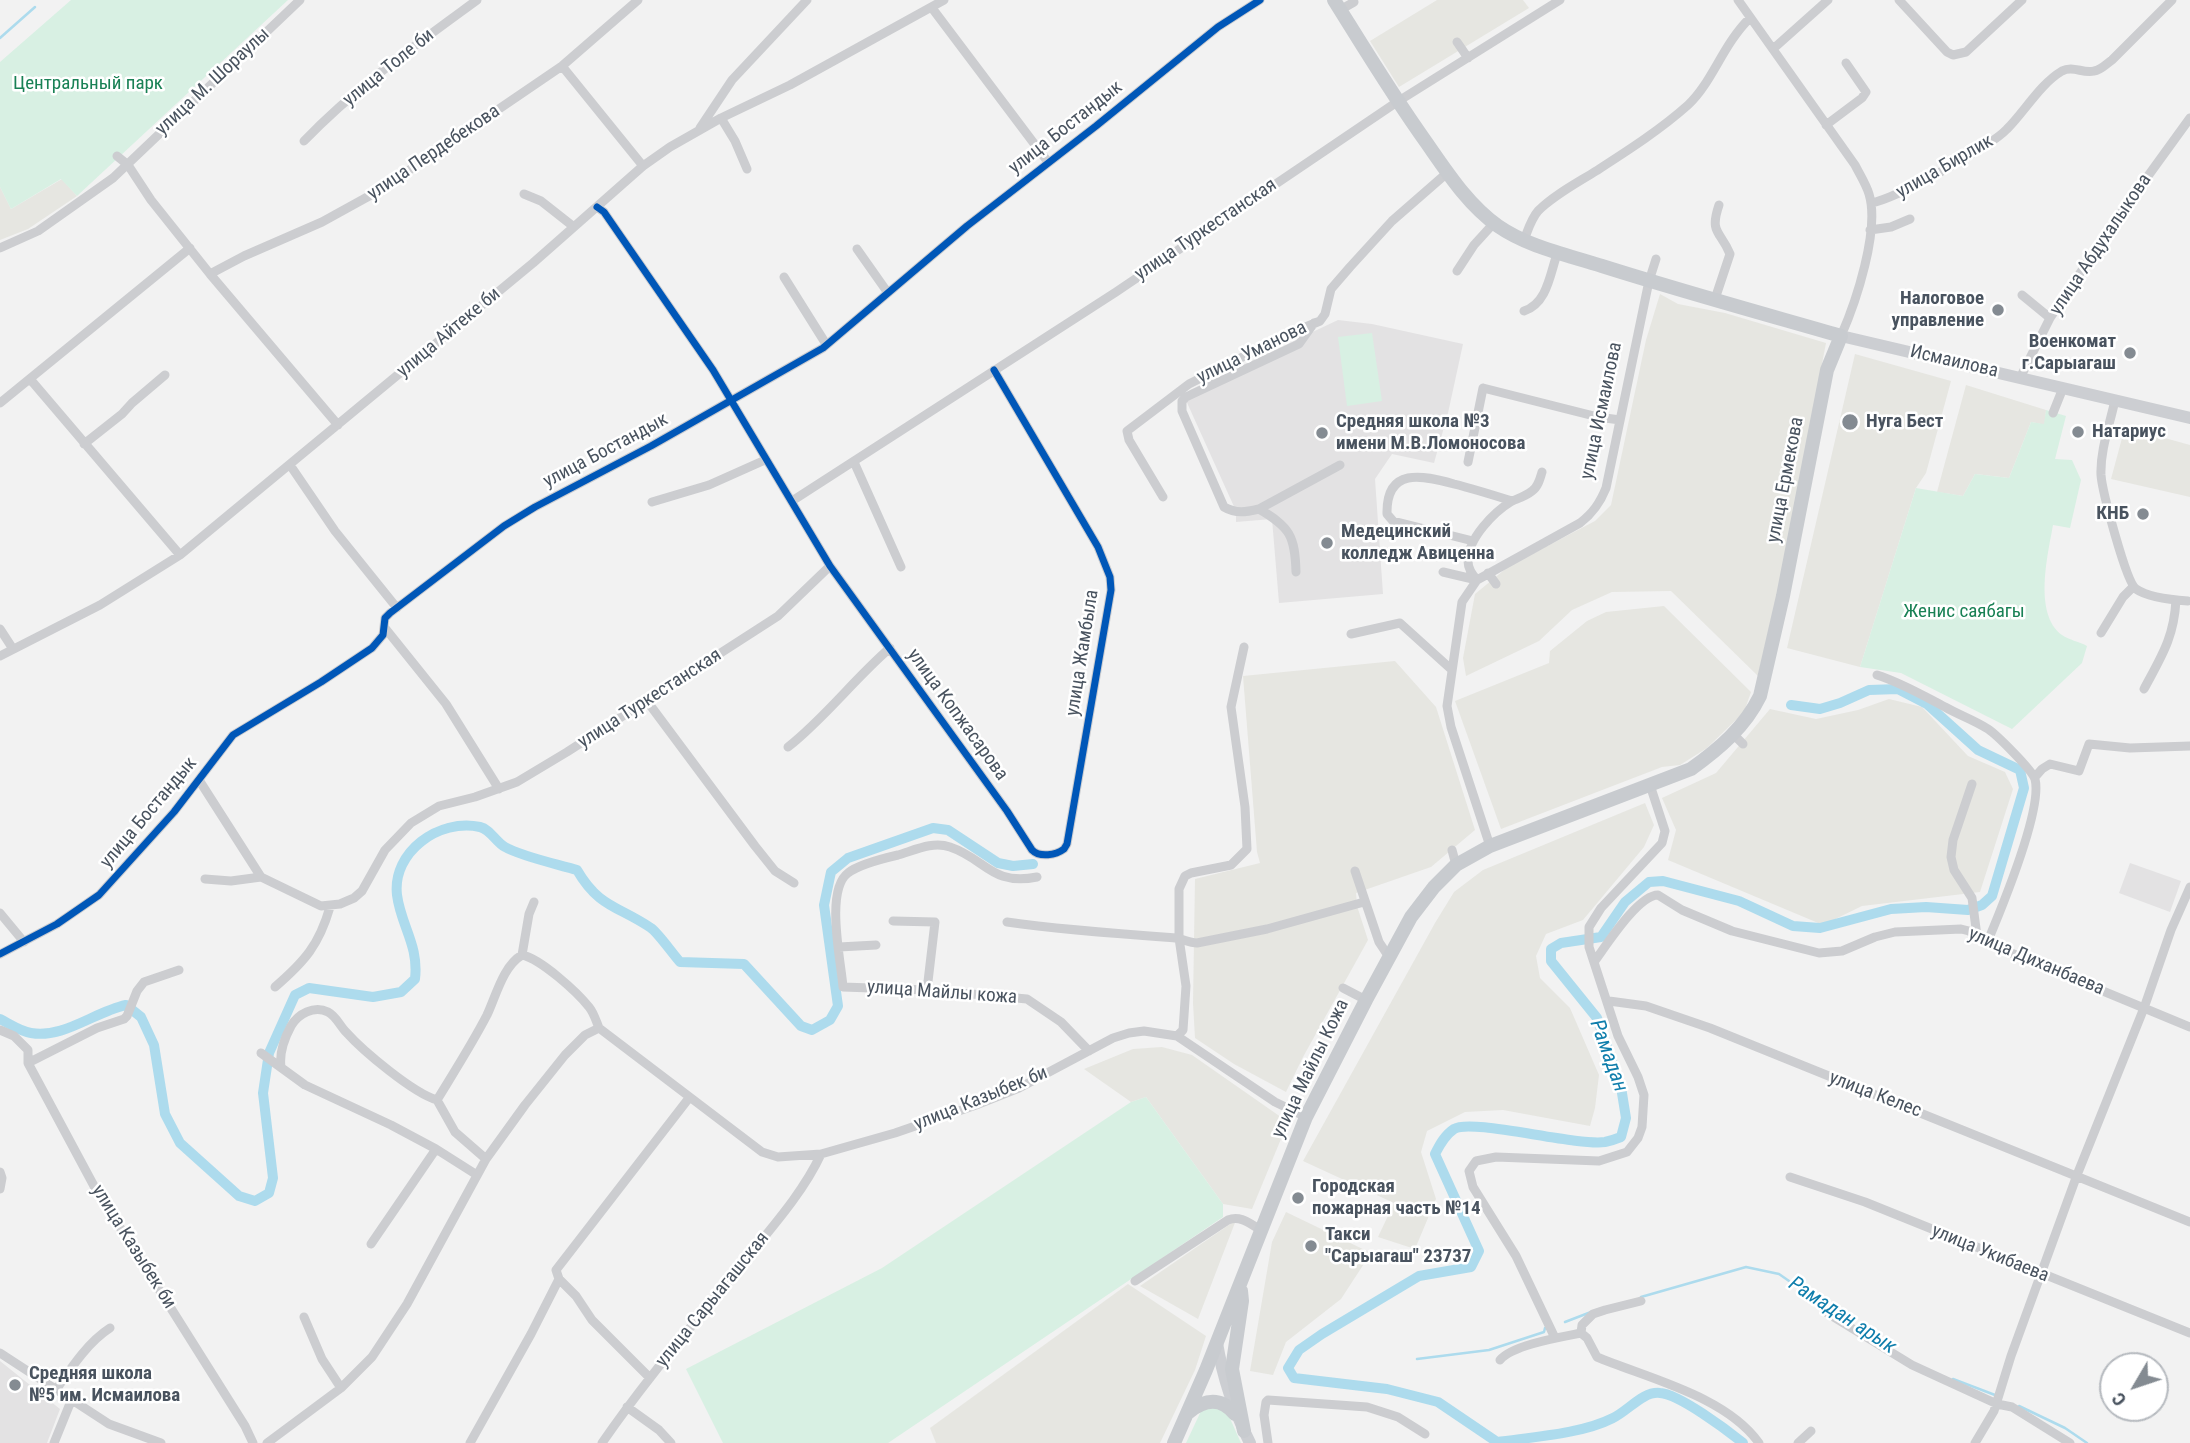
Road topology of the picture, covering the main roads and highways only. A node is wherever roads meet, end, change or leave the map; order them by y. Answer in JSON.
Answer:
{"nodes":[{"id":1,"x":1337,"y":5,"type":"edge"},
{"id":2,"x":1490,"y":846,"type":"joint"},
{"id":3,"x":1241,"y":1282,"type":"junction"},
{"id":4,"x":1188,"y":1412,"type":"junction"},
{"id":5,"x":1235,"y":1414,"type":"road end"},
{"id":6,"x":1247,"y":1437,"type":"edge"},
{"id":7,"x":1174,"y":1443,"type":"edge"}],
"edges":[{"from":1,"to":2,"type":"main road","name":"улица Ермекова"},
{"from":2,"to":3,"type":"main road","name":"улица Майлы Кожа"},
{"from":3,"to":4,"type":"main road","name":"улица Майлы Кожа"},
{"from":3,"to":6,"type":"main road"},
{"from":4,"to":5,"type":"main road"},
{"from":4,"to":7,"type":"main road","name":"улица Майлы Кожа"}]}
